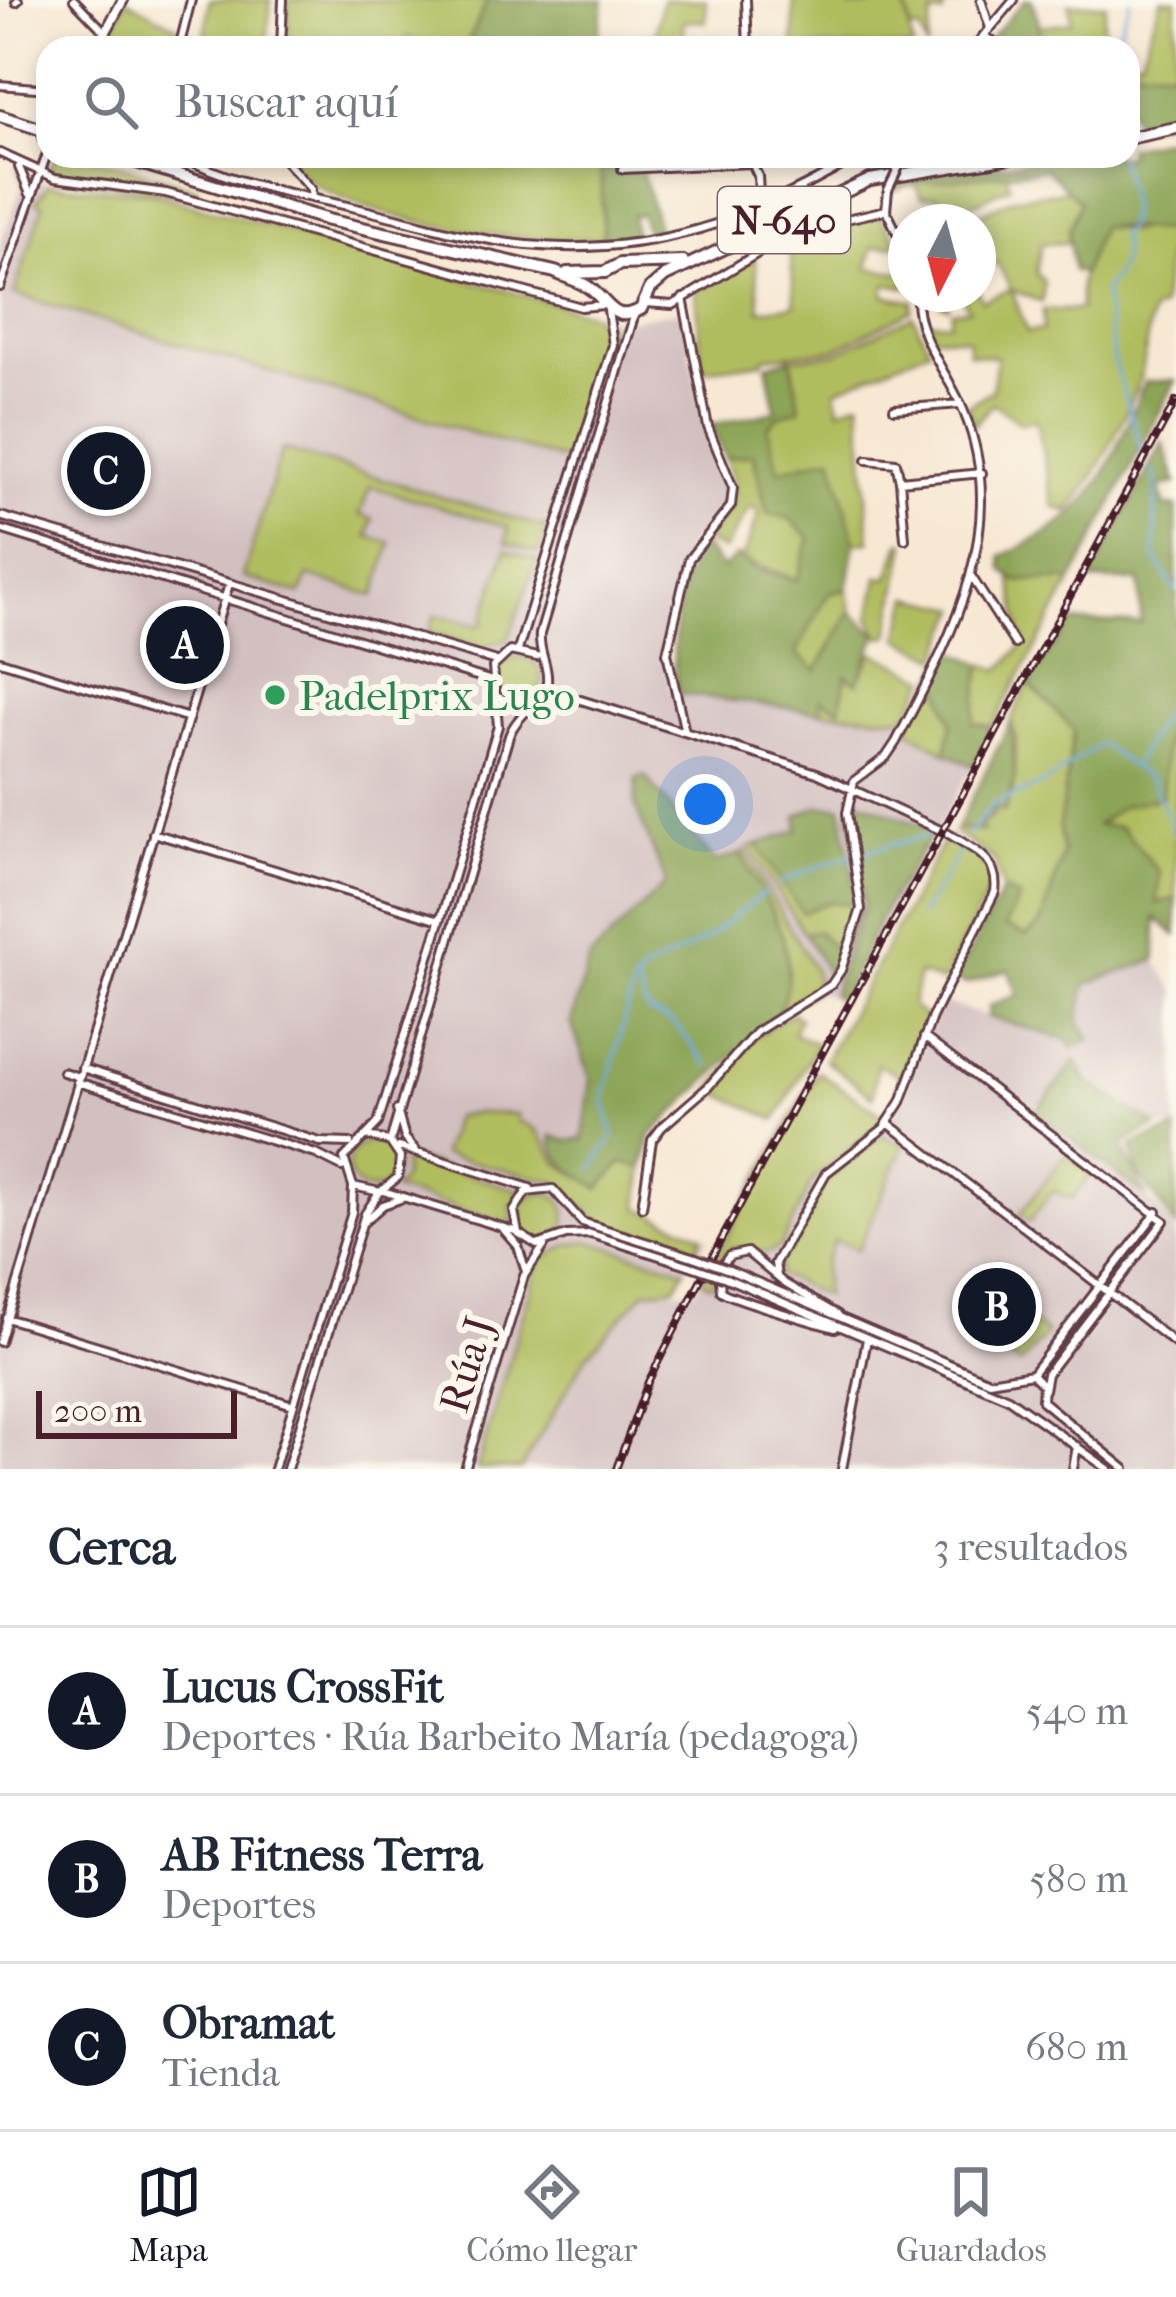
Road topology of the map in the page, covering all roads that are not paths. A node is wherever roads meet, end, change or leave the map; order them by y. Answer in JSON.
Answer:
{"nodes":[{"id":1,"x":74,"y":0,"type":"edge"},
{"id":2,"x":123,"y":0,"type":"edge"},
{"id":3,"x":191,"y":0,"type":"edge"},
{"id":4,"x":283,"y":0,"type":"edge"},
{"id":5,"x":746,"y":0,"type":"edge"},
{"id":6,"x":981,"y":0,"type":"edge"},
{"id":7,"x":1014,"y":0,"type":"edge"},
{"id":8,"x":990,"y":28,"type":"junction"},
{"id":9,"x":106,"y":32,"type":"junction"},
{"id":10,"x":104,"y":36,"type":"edge"},
{"id":11,"x":182,"y":36,"type":"edge"},
{"id":12,"x":282,"y":36,"type":"edge"},
{"id":13,"x":748,"y":36,"type":"edge"},
{"id":14,"x":983,"y":36,"type":"edge"},
{"id":15,"x":0,"y":85,"type":"edge"},
{"id":16,"x":36,"y":88,"type":"edge"},
{"id":17,"x":0,"y":116,"type":"edge"},
{"id":18,"x":36,"y":125,"type":"edge"},
{"id":19,"x":1176,"y":128,"type":"edge"},
{"id":20,"x":1140,"y":136,"type":"edge"},
{"id":21,"x":0,"y":153,"type":"edge"},
{"id":22,"x":12,"y":161,"type":"junction"},
{"id":23,"x":36,"y":167,"type":"edge"},
{"id":24,"x":41,"y":168,"type":"joint"},
{"id":25,"x":157,"y":168,"type":"edge"},
{"id":26,"x":206,"y":168,"type":"edge"},
{"id":27,"x":291,"y":168,"type":"edge"},
{"id":28,"x":636,"y":168,"type":"edge"},
{"id":29,"x":754,"y":168,"type":"edge"},
{"id":30,"x":838,"y":168,"type":"edge"},
{"id":31,"x":899,"y":168,"type":"edge"},
{"id":32,"x":943,"y":168,"type":"edge"},
{"id":33,"x":622,"y":169,"type":"dead end"},
{"id":34,"x":55,"y":178,"type":"junction"},
{"id":35,"x":30,"y":194,"type":"junction"},
{"id":36,"x":312,"y":198,"type":"junction"},
{"id":37,"x":886,"y":210,"type":"junction"},
{"id":38,"x":760,"y":212,"type":"junction"},
{"id":39,"x":888,"y":214,"type":"edge"},
{"id":40,"x":618,"y":242,"type":"junction"},
{"id":41,"x":698,"y":260,"type":"junction"},
{"id":42,"x":620,"y":264,"type":"junction"},
{"id":43,"x":638,"y":268,"type":"junction"},
{"id":44,"x":555,"y":272,"type":"junction"},
{"id":45,"x":605,"y":272,"type":"junction"},
{"id":46,"x":0,"y":287,"type":"edge"},
{"id":47,"x":650,"y":289,"type":"junction"},
{"id":48,"x":683,"y":298,"type":"junction"},
{"id":49,"x":604,"y":303,"type":"junction"},
{"id":50,"x":646,"y":303,"type":"junction"},
{"id":51,"x":918,"y":312,"type":"edge"},
{"id":52,"x":635,"y":313,"type":"junction"},
{"id":53,"x":961,"y":404,"type":"junction"},
{"id":54,"x":894,"y":409,"type":"dead end"},
{"id":55,"x":867,"y":460,"type":"dead end"},
{"id":56,"x":982,"y":473,"type":"junction"},
{"id":57,"x":900,"y":481,"type":"junction"},
{"id":58,"x":0,"y":516,"type":"edge"},
{"id":59,"x":0,"y":529,"type":"edge"},
{"id":60,"x":905,"y":539,"type":"dead end"},
{"id":61,"x":971,"y":576,"type":"junction"},
{"id":62,"x":229,"y":584,"type":"junction"},
{"id":63,"x":225,"y":598,"type":"junction"},
{"id":64,"x":1015,"y":644,"type":"dead end"},
{"id":65,"x":518,"y":650,"type":"junction"},
{"id":66,"x":540,"y":659,"type":"junction"},
{"id":67,"x":0,"y":661,"type":"edge"},
{"id":68,"x":496,"y":661,"type":"junction"},
{"id":69,"x":491,"y":681,"type":"junction"},
{"id":70,"x":545,"y":689,"type":"junction"},
{"id":71,"x":494,"y":692,"type":"junction"},
{"id":72,"x":528,"y":705,"type":"junction"},
{"id":73,"x":189,"y":718,"type":"junction"},
{"id":74,"x":685,"y":732,"type":"junction"},
{"id":75,"x":853,"y":786,"type":"junction"},
{"id":76,"x":153,"y":833,"type":"junction"},
{"id":77,"x":440,"y":920,"type":"junction"},
{"id":78,"x":924,"y":1037,"type":"junction"},
{"id":79,"x":63,"y":1072,"type":"dead end"},
{"id":80,"x":79,"y":1076,"type":"junction"},
{"id":81,"x":397,"y":1107,"type":"junction"},
{"id":82,"x":888,"y":1123,"type":"junction"},
{"id":83,"x":368,"y":1136,"type":"junction"},
{"id":84,"x":354,"y":1142,"type":"junction"},
{"id":85,"x":392,"y":1143,"type":"junction"},
{"id":86,"x":424,"y":1156,"type":"junction"},
{"id":87,"x":344,"y":1170,"type":"junction"},
{"id":88,"x":353,"y":1186,"type":"junction"},
{"id":89,"x":533,"y":1189,"type":"junction"},
{"id":90,"x":382,"y":1192,"type":"junction"},
{"id":91,"x":404,"y":1198,"type":"junction"},
{"id":92,"x":642,"y":1207,"type":"dead end"},
{"id":93,"x":571,"y":1209,"type":"junction"},
{"id":94,"x":1157,"y":1212,"type":"junction"},
{"id":95,"x":362,"y":1225,"type":"junction"},
{"id":96,"x":501,"y":1227,"type":"junction"},
{"id":97,"x":566,"y":1235,"type":"junction"},
{"id":98,"x":521,"y":1236,"type":"junction"},
{"id":99,"x":544,"y":1246,"type":"junction"},
{"id":100,"x":779,"y":1253,"type":"junction"},
{"id":101,"x":761,"y":1260,"type":"junction"},
{"id":102,"x":691,"y":1261,"type":"junction"},
{"id":103,"x":524,"y":1273,"type":"junction"},
{"id":104,"x":728,"y":1274,"type":"junction"},
{"id":105,"x":776,"y":1276,"type":"junction"},
{"id":106,"x":1099,"y":1286,"type":"junction"},
{"id":107,"x":1108,"y":1293,"type":"junction"},
{"id":108,"x":6,"y":1318,"type":"junction"},
{"id":109,"x":841,"y":1318,"type":"junction"},
{"id":110,"x":845,"y":1329,"type":"junction"},
{"id":111,"x":867,"y":1339,"type":"junction"},
{"id":112,"x":0,"y":1342,"type":"edge"},
{"id":113,"x":1176,"y":1344,"type":"edge"},
{"id":114,"x":1032,"y":1374,"type":"junction"},
{"id":115,"x":1011,"y":1380,"type":"junction"},
{"id":116,"x":1044,"y":1390,"type":"junction"},
{"id":117,"x":1008,"y":1398,"type":"junction"},
{"id":118,"x":1042,"y":1401,"type":"junction"},
{"id":119,"x":293,"y":1405,"type":"junction"},
{"id":120,"x":1027,"y":1410,"type":"junction"},
{"id":121,"x":1077,"y":1446,"type":"junction"},
{"id":122,"x":1097,"y":1461,"type":"junction"},
{"id":123,"x":1074,"y":1468,"type":"edge"},
{"id":124,"x":274,"y":1469,"type":"edge"},
{"id":125,"x":287,"y":1469,"type":"edge"},
{"id":126,"x":465,"y":1469,"type":"edge"},
{"id":127,"x":842,"y":1469,"type":"edge"},
{"id":128,"x":1108,"y":1469,"type":"edge"},
{"id":129,"x":1125,"y":1469,"type":"edge"}],
"edges":[{"from":1,"to":9,"type":"street"},
{"from":2,"to":9,"type":"main road"},
{"from":3,"to":11,"type":"street"},
{"from":4,"to":12,"type":"street"},
{"from":5,"to":13,"type":"street"},
{"from":6,"to":8,"type":"street"},
{"from":7,"to":8,"type":"street"},
{"from":8,"to":14,"type":"street"},
{"from":9,"to":10,"type":"main road"},
{"from":15,"to":16,"type":"street"},
{"from":17,"to":18,"type":"highway"},
{"from":19,"to":20,"type":"highway"},
{"from":21,"to":22,"type":"street"},
{"from":22,"to":23,"type":"street"},
{"from":22,"to":35,"type":"street"},
{"from":24,"to":34,"type":"street"},
{"from":24,"to":35,"type":"street"},
{"from":25,"to":44,"type":"highway"},
{"from":26,"to":36,"type":"street"},
{"from":27,"to":36,"type":"street"},
{"from":28,"to":33,"type":"street"},
{"from":29,"to":38,"type":"street"},
{"from":30,"to":38,"type":"street"},
{"from":31,"to":37,"type":"street","bridge":true},
{"from":32,"to":41,"type":"highway","number":"N-640"},
{"from":34,"to":35,"type":"street"},
{"from":34,"to":49,"type":"street"},
{"from":35,"to":46,"type":"street"},
{"from":36,"to":40,"type":"street"},
{"from":37,"to":39,"type":"street"},
{"from":37,"to":48,"type":"street"},
{"from":38,"to":40,"type":"street"},
{"from":40,"to":42,"type":"street"},
{"from":41,"to":43,"type":"highway","number":"N-640"},
{"from":41,"to":47,"type":"highway","number":"N-640"},
{"from":42,"to":43,"type":"highway","number":"N-640"},
{"from":42,"to":45,"type":"highway"},
{"from":43,"to":47,"type":"highway"},
{"from":44,"to":45,"type":"highway"},
{"from":44,"to":49,"type":"highway"},
{"from":45,"to":49,"type":"highway"},
{"from":47,"to":50,"type":"highway"},
{"from":48,"to":50,"type":"street"},
{"from":48,"to":74,"type":"street"},
{"from":49,"to":52,"type":"highway"},
{"from":49,"to":65,"type":"street"},
{"from":50,"to":52,"type":"highway"},
{"from":51,"to":53,"type":"street"},
{"from":52,"to":66,"type":"street"},
{"from":53,"to":54,"type":"street"},
{"from":53,"to":56,"type":"street"},
{"from":55,"to":57,"type":"street"},
{"from":56,"to":57,"type":"street"},
{"from":56,"to":61,"type":"street"},
{"from":57,"to":60,"type":"street"},
{"from":58,"to":62,"type":"street"},
{"from":59,"to":63,"type":"street"},
{"from":61,"to":64,"type":"street"},
{"from":61,"to":75,"type":"street"},
{"from":62,"to":63,"type":"street"},
{"from":62,"to":68,"type":"street"},
{"from":63,"to":69,"type":"street"},
{"from":63,"to":73,"type":"street"},
{"from":65,"to":66,"type":"street"},
{"from":65,"to":68,"type":"street"},
{"from":66,"to":70,"type":"street"},
{"from":67,"to":73,"type":"street"},
{"from":68,"to":69,"type":"street"},
{"from":69,"to":71,"type":"street"},
{"from":70,"to":72,"type":"street"},
{"from":70,"to":74,"type":"street"},
{"from":71,"to":72,"type":"street"},
{"from":71,"to":77,"type":"street"},
{"from":72,"to":81,"type":"street"},
{"from":73,"to":76,"type":"street"},
{"from":74,"to":75,"type":"street"},
{"from":75,"to":78,"type":"street"},
{"from":75,"to":92,"type":"street"},
{"from":76,"to":77,"type":"street"},
{"from":76,"to":80,"type":"street"},
{"from":77,"to":83,"type":"street"},
{"from":78,"to":82,"type":"street"},
{"from":78,"to":94,"type":"street"},
{"from":79,"to":80,"type":"street"},
{"from":80,"to":84,"type":"street"},
{"from":80,"to":87,"type":"street"},
{"from":80,"to":108,"type":"street"},
{"from":81,"to":85,"type":"street"},
{"from":81,"to":86,"type":"street"},
{"from":82,"to":100,"type":"street"},
{"from":82,"to":106,"type":"street"},
{"from":83,"to":84,"type":"street"},
{"from":83,"to":85,"type":"street"},
{"from":84,"to":87,"type":"street"},
{"from":85,"to":86,"type":"street"},
{"from":85,"to":90,"type":"street"},
{"from":86,"to":89,"type":"street"},
{"from":87,"to":88,"type":"street"},
{"from":88,"to":90,"type":"street"},
{"from":88,"to":119,"type":"street"},
{"from":89,"to":93,"type":"street"},
{"from":89,"to":98,"type":"street"},
{"from":90,"to":91,"type":"street"},
{"from":90,"to":95,"type":"street"},
{"from":91,"to":95,"type":"street"},
{"from":91,"to":96,"type":"street"},
{"from":93,"to":97,"type":"street"},
{"from":93,"to":102,"type":"street"},
{"from":94,"to":106,"type":"street"},
{"from":94,"to":107,"type":"street"},
{"from":95,"to":125,"type":"street"},
{"from":96,"to":98,"type":"street"},
{"from":96,"to":103,"type":"street"},
{"from":97,"to":99,"type":"street"},
{"from":97,"to":102,"type":"street"},
{"from":98,"to":99,"type":"street"},
{"from":98,"to":103,"type":"street","name":"Rúa J"},
{"from":99,"to":103,"type":"street","name":"Rúa J"},
{"from":100,"to":101,"type":"street"},
{"from":100,"to":105,"type":"street"},
{"from":101,"to":105,"type":"street"},
{"from":101,"to":110,"type":"street"},
{"from":102,"to":104,"type":"street","bridge":true},
{"from":103,"to":126,"type":"street","name":"Rúa J"},
{"from":104,"to":109,"type":"street"},
{"from":104,"to":110,"type":"street"},
{"from":105,"to":109,"type":"street"},
{"from":106,"to":107,"type":"street"},
{"from":106,"to":114,"type":"street"},
{"from":107,"to":113,"type":"street"},
{"from":107,"to":116,"type":"street"},
{"from":108,"to":112,"type":"street"},
{"from":108,"to":119,"type":"street"},
{"from":109,"to":115,"type":"street"},
{"from":110,"to":111,"type":"street"},
{"from":111,"to":117,"type":"street"},
{"from":111,"to":127,"type":"street"},
{"from":114,"to":115,"type":"street"},
{"from":114,"to":116,"type":"street"},
{"from":115,"to":117,"type":"street"},
{"from":116,"to":118,"type":"street"},
{"from":117,"to":120,"type":"street"},
{"from":118,"to":120,"type":"street"},
{"from":118,"to":129,"type":"street"},
{"from":119,"to":124,"type":"street"},
{"from":120,"to":121,"type":"street"},
{"from":121,"to":122,"type":"street"},
{"from":121,"to":123,"type":"street"},
{"from":122,"to":123,"type":"street"},
{"from":122,"to":128,"type":"street"}]}
